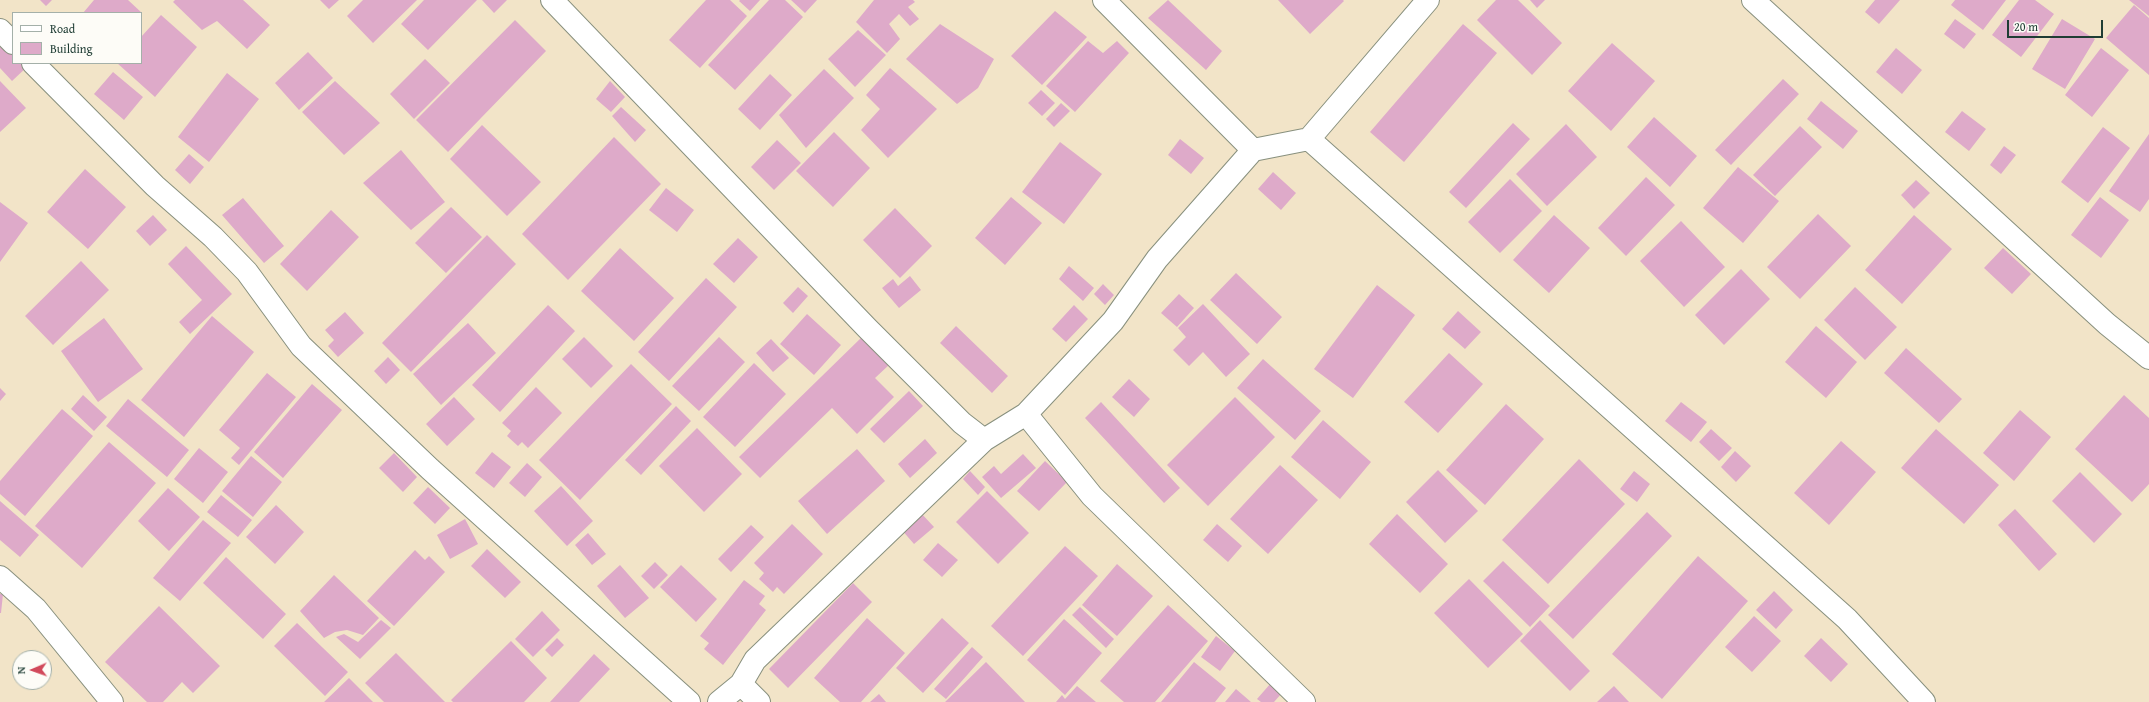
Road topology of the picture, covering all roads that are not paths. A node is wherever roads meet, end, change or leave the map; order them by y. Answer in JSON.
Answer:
{"nodes":[{"id":1,"x":552,"y":0,"type":"edge"},
{"id":2,"x":1104,"y":0,"type":"edge"},
{"id":3,"x":1428,"y":0,"type":"edge"},
{"id":4,"x":1753,"y":0,"type":"edge"},
{"id":5,"x":0,"y":30,"type":"edge"},
{"id":6,"x":12,"y":42,"type":"edge"},
{"id":7,"x":33,"y":64,"type":"edge"},
{"id":8,"x":1309,"y":139,"type":"junction"},
{"id":9,"x":1253,"y":150,"type":"junction"},
{"id":10,"x":2149,"y":358,"type":"edge"},
{"id":11,"x":1026,"y":414,"type":"junction"},
{"id":12,"x":984,"y":440,"type":"junction"},
{"id":13,"x":0,"y":577,"type":"edge"},
{"id":14,"x":741,"y":684,"type":"junction"},
{"id":15,"x":112,"y":702,"type":"edge"},
{"id":16,"x":689,"y":702,"type":"edge"},
{"id":17,"x":719,"y":702,"type":"edge"},
{"id":18,"x":759,"y":702,"type":"edge"},
{"id":19,"x":1304,"y":702,"type":"edge"},
{"id":20,"x":1924,"y":702,"type":"edge"}],
"edges":[{"from":1,"to":12,"type":"street"},
{"from":2,"to":9,"type":"street"},
{"from":3,"to":8,"type":"street"},
{"from":4,"to":10,"type":"street"},
{"from":5,"to":6,"type":"street"},
{"from":7,"to":16,"type":"street"},
{"from":8,"to":9,"type":"street"},
{"from":8,"to":20,"type":"street"},
{"from":9,"to":11,"type":"street"},
{"from":11,"to":12,"type":"street"},
{"from":11,"to":19,"type":"street"},
{"from":12,"to":14,"type":"street"},
{"from":13,"to":15,"type":"street"},
{"from":14,"to":17,"type":"street"},
{"from":14,"to":18,"type":"street"}]}
